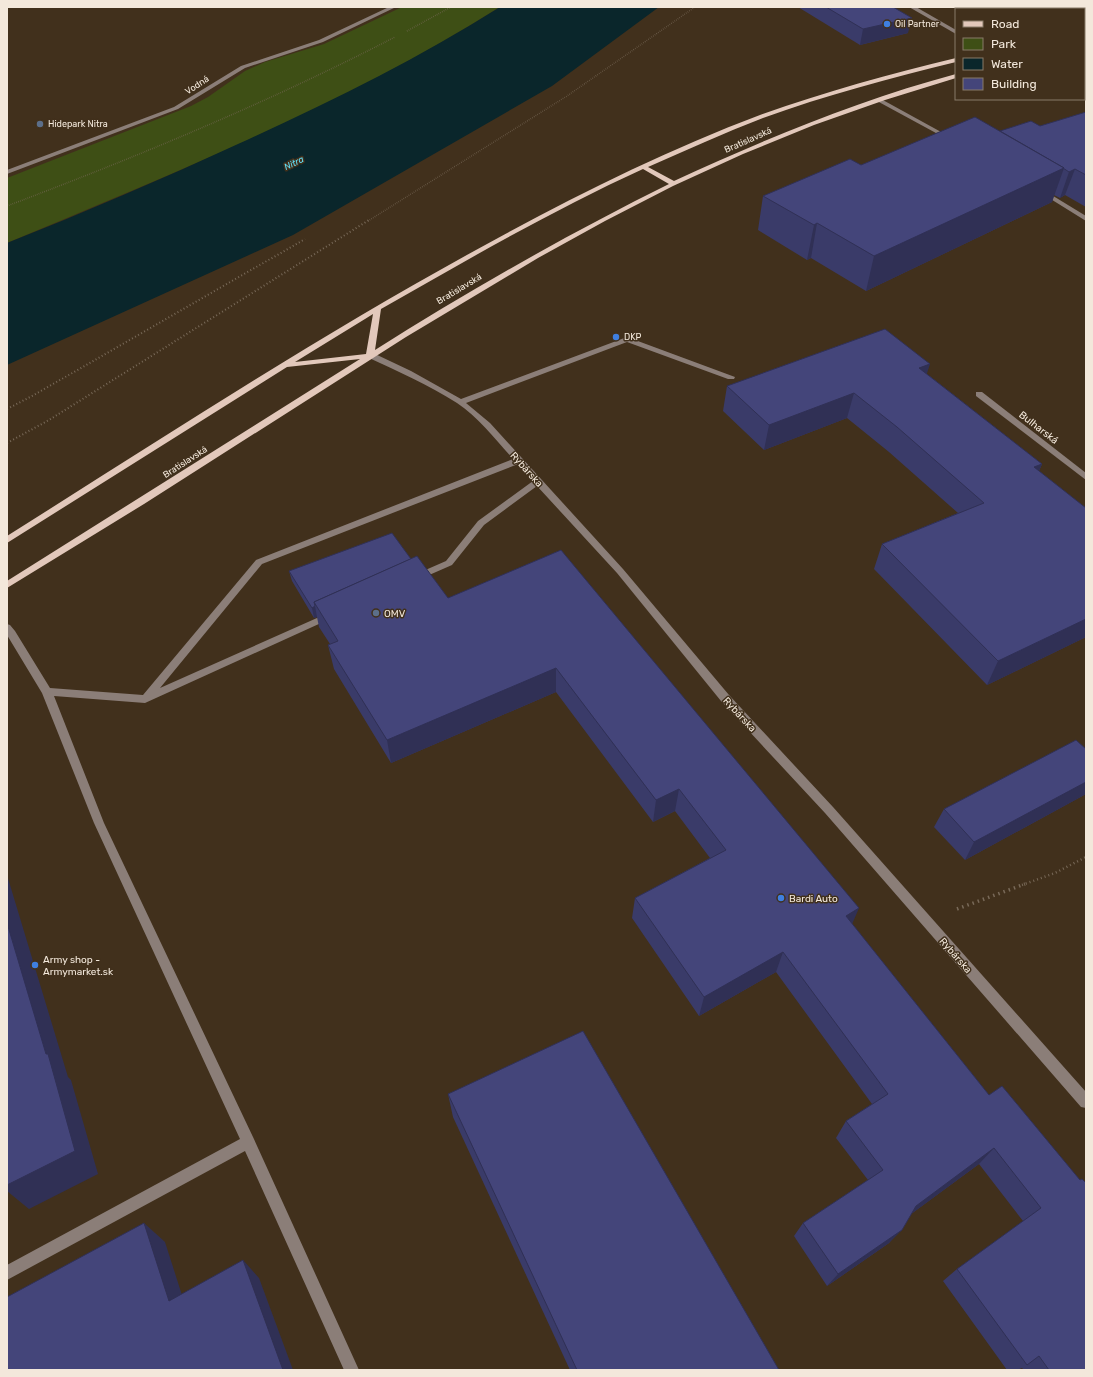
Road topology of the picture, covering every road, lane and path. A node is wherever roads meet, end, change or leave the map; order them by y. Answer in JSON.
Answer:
{"nodes":[{"id":1,"x":392,"y":7,"type":"edge"},
{"id":2,"x":451,"y":7,"type":"edge"},
{"id":3,"x":695,"y":7,"type":"edge"},
{"id":4,"x":912,"y":7,"type":"edge"},
{"id":5,"x":955,"y":24,"type":"edge"},
{"id":6,"x":945,"y":26,"type":"junction"},
{"id":7,"x":955,"y":31,"type":"edge"},
{"id":8,"x":404,"y":33,"type":"dead end"},
{"id":9,"x":397,"y":36,"type":"dead end"},
{"id":10,"x":955,"y":60,"type":"edge"},
{"id":11,"x":955,"y":76,"type":"edge"},
{"id":12,"x":879,"y":100,"type":"junction"},
{"id":13,"x":955,"y":142,"type":"edge"},
{"id":14,"x":644,"y":167,"type":"junction"},
{"id":15,"x":7,"y":172,"type":"edge"},
{"id":16,"x":674,"y":184,"type":"junction"},
{"id":17,"x":1035,"y":188,"type":"edge"},
{"id":18,"x":7,"y":206,"type":"edge"},
{"id":19,"x":1086,"y":219,"type":"edge"},
{"id":20,"x":305,"y":239,"type":"dead end"},
{"id":21,"x":378,"y":308,"type":"junction"},
{"id":22,"x":370,"y":355,"type":"junction"},
{"id":23,"x":286,"y":365,"type":"junction"},
{"id":24,"x":731,"y":377,"type":"dead end"},
{"id":25,"x":979,"y":394,"type":"dead end"},
{"id":26,"x":460,"y":402,"type":"junction"},
{"id":27,"x":7,"y":409,"type":"edge"},
{"id":28,"x":7,"y":442,"type":"edge"},
{"id":29,"x":519,"y":460,"type":"junction"},
{"id":30,"x":1086,"y":477,"type":"edge"},
{"id":31,"x":538,"y":481,"type":"junction"},
{"id":32,"x":7,"y":540,"type":"edge"},
{"id":33,"x":406,"y":582,"type":"edge"},
{"id":34,"x":7,"y":586,"type":"edge"},
{"id":35,"x":340,"y":611,"type":"edge"},
{"id":36,"x":7,"y":628,"type":"edge"},
{"id":37,"x":47,"y":692,"type":"junction"},
{"id":38,"x":145,"y":699,"type":"junction"},
{"id":39,"x":1086,"y":857,"type":"edge"},
{"id":40,"x":928,"y":923,"type":"junction"},
{"id":41,"x":1086,"y":1102,"type":"edge"},
{"id":42,"x":248,"y":1142,"type":"junction"},
{"id":43,"x":7,"y":1273,"type":"edge"},
{"id":44,"x":352,"y":1370,"type":"edge"}],
"edges":[{"from":1,"to":15,"type":"street","name":"Vodná"},
{"from":2,"to":8,"type":"path"},
{"from":3,"to":28,"type":"path"},
{"from":4,"to":6,"type":"street"},
{"from":5,"to":6,"type":"street"},
{"from":6,"to":7,"type":"street"},
{"from":9,"to":18,"type":"path"},
{"from":10,"to":14,"type":"main road","name":"Bratislavská"},
{"from":11,"to":12,"type":"main road","name":"Bratislavská"},
{"from":12,"to":13,"type":"street"},
{"from":12,"to":16,"type":"main road","name":"Bratislavská"},
{"from":14,"to":16,"type":"main road"},
{"from":14,"to":21,"type":"main road","name":"Bratislavská"},
{"from":16,"to":22,"type":"main road","name":"Bratislavská"},
{"from":17,"to":19,"type":"street"},
{"from":20,"to":27,"type":"path"},
{"from":21,"to":22,"type":"main road"},
{"from":21,"to":23,"type":"main road","name":"Bratislavská"},
{"from":22,"to":23,"type":"main road"},
{"from":22,"to":26,"type":"street","name":"Rybárska"},
{"from":22,"to":34,"type":"main road","name":"Bratislavská"},
{"from":23,"to":32,"type":"main road","name":"Bratislavská"},
{"from":24,"to":26,"type":"street"},
{"from":25,"to":30,"type":"street","name":"Bulharská"},
{"from":26,"to":29,"type":"street","name":"Rybárska"},
{"from":29,"to":31,"type":"street","name":"Rybárska"},
{"from":29,"to":38,"type":"street"},
{"from":31,"to":33,"type":"street"},
{"from":31,"to":40,"type":"street","name":"Rybárska"},
{"from":35,"to":38,"type":"street"},
{"from":36,"to":37,"type":"street"},
{"from":37,"to":38,"type":"street"},
{"from":37,"to":42,"type":"street"},
{"from":39,"to":40,"type":"path"},
{"from":40,"to":41,"type":"street","name":"Rybárska"},
{"from":42,"to":43,"type":"street"},
{"from":42,"to":44,"type":"street"}]}
